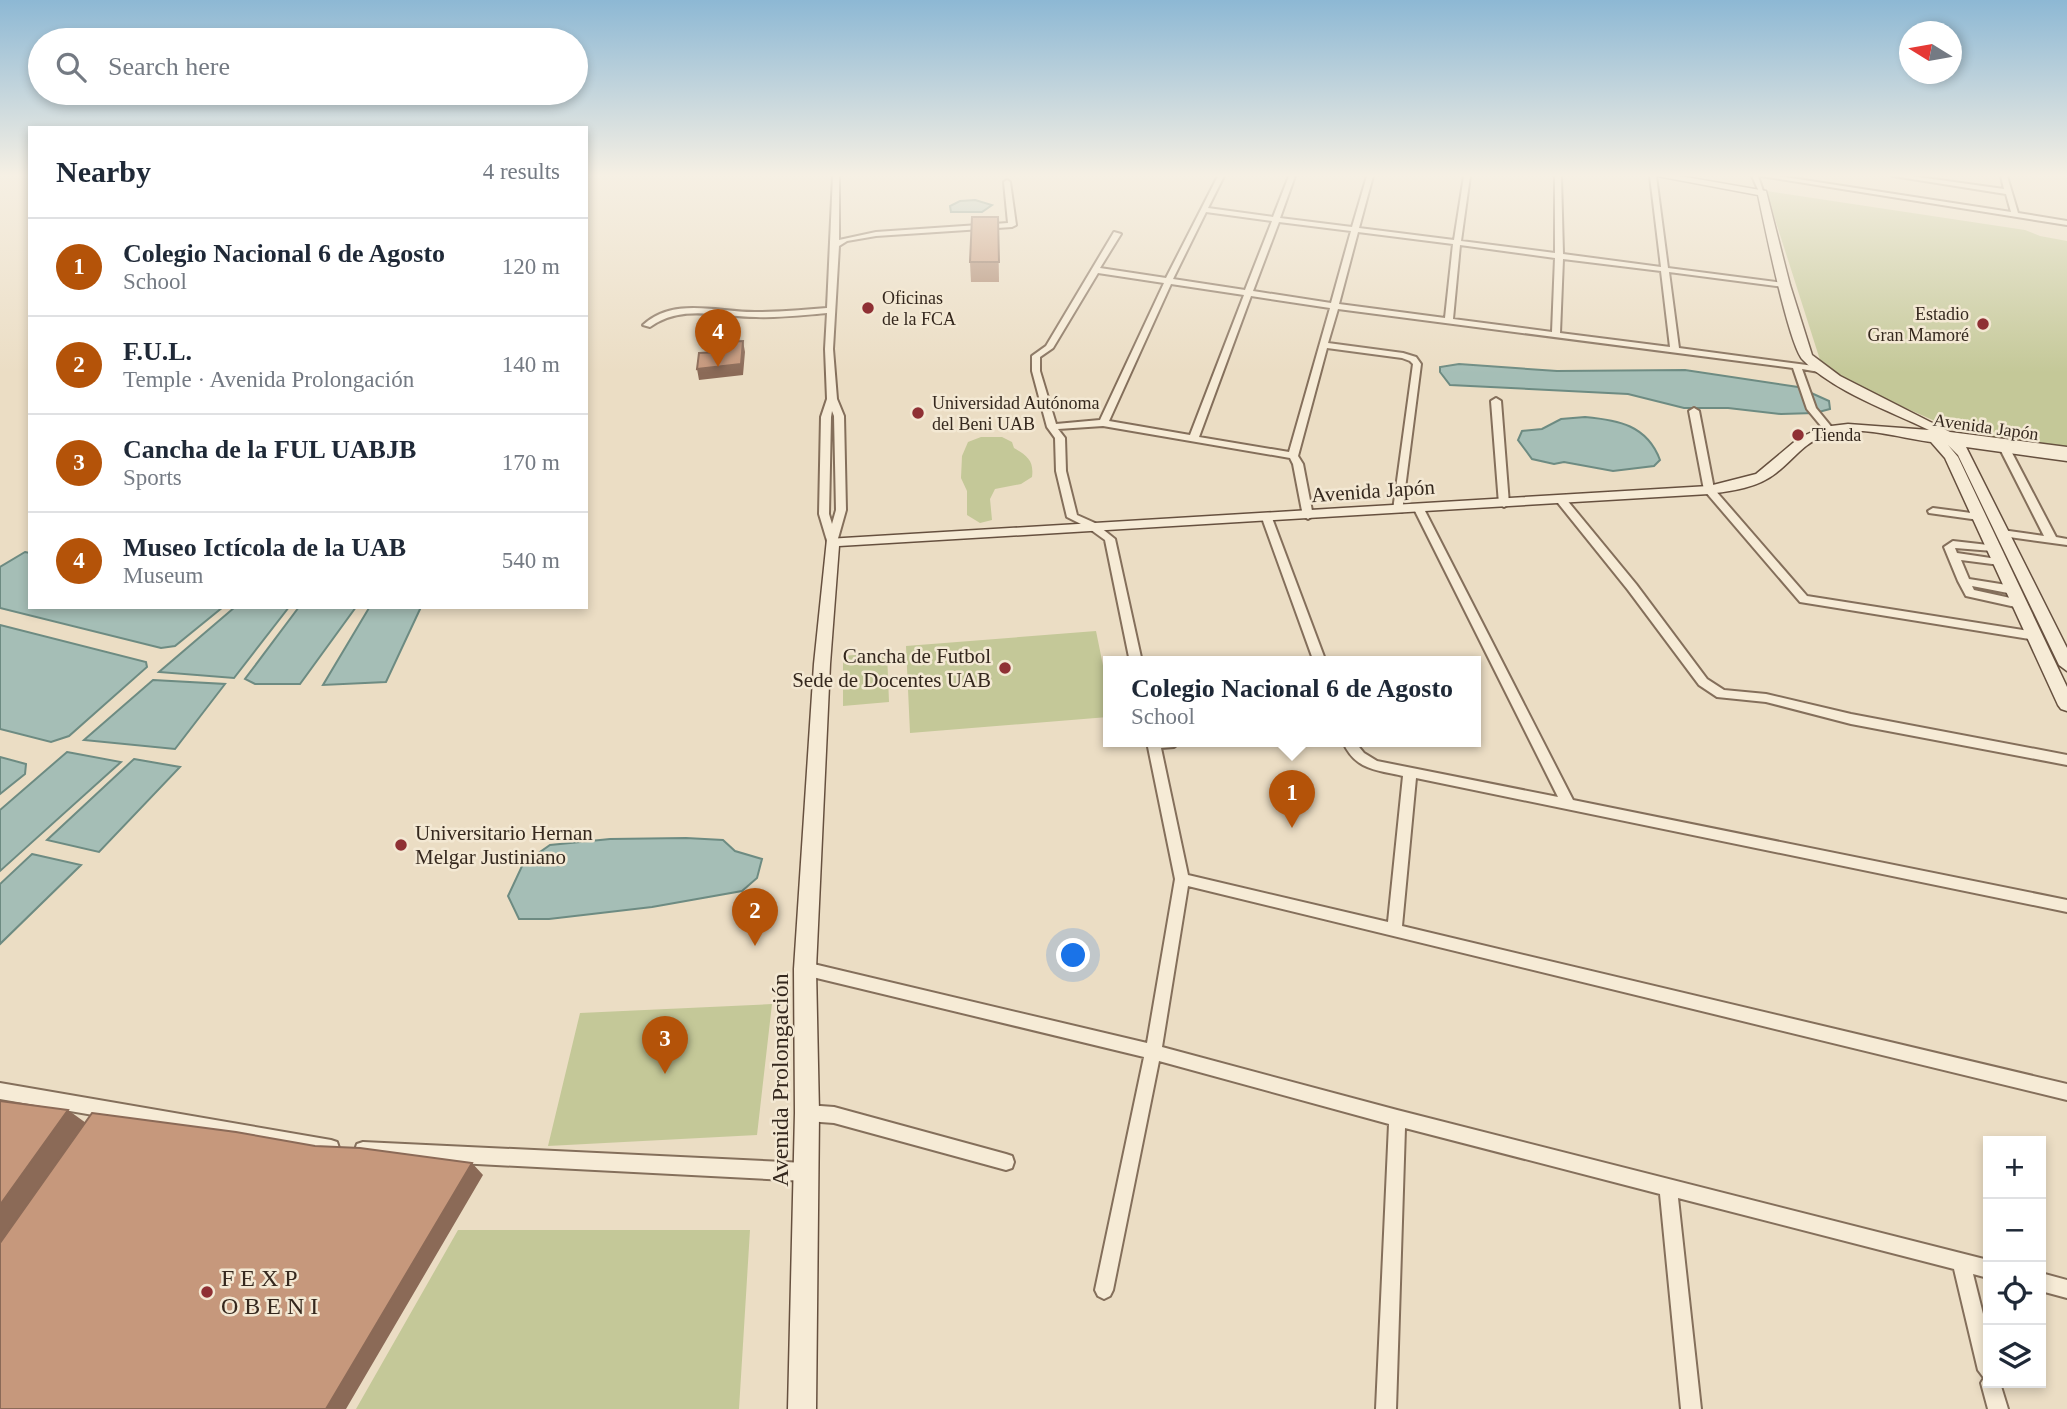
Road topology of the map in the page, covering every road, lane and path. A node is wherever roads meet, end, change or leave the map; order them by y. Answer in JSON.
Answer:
{"nodes":[{"id":1,"x":835,"y":242,"type":"edge"},
{"id":2,"x":840,"y":242,"type":"edge"},
{"id":3,"x":1113,"y":242,"type":"edge"},
{"id":4,"x":1189,"y":242,"type":"edge"},
{"id":5,"x":1267,"y":242,"type":"edge"},
{"id":6,"x":1354,"y":242,"type":"edge"},
{"id":7,"x":1457,"y":242,"type":"joint"},
{"id":8,"x":1558,"y":242,"type":"edge"},
{"id":9,"x":1661,"y":242,"type":"edge"},
{"id":10,"x":1773,"y":242,"type":"edge"},
{"id":11,"x":835,"y":245,"type":"junction"},
{"id":12,"x":1558,"y":255,"type":"junction"},
{"id":13,"x":1664,"y":268,"type":"junction"},
{"id":14,"x":1096,"y":270,"type":"junction"},
{"id":15,"x":1169,"y":281,"type":"junction"},
{"id":16,"x":1784,"y":285,"type":"junction"},
{"id":17,"x":1248,"y":293,"type":"junction"},
{"id":18,"x":1336,"y":306,"type":"junction"},
{"id":19,"x":832,"y":310,"type":"junction"},
{"id":20,"x":1449,"y":321,"type":"junction"},
{"id":21,"x":647,"y":325,"type":"dead end"},
{"id":22,"x":1556,"y":336,"type":"junction"},
{"id":23,"x":1325,"y":345,"type":"junction"},
{"id":24,"x":1675,"y":351,"type":"junction"},
{"id":25,"x":1797,"y":368,"type":"junction"},
{"id":26,"x":1819,"y":369,"type":"junction"},
{"id":27,"x":832,"y":399,"type":"junction"},
{"id":28,"x":1496,"y":401,"type":"dead end"},
{"id":29,"x":1694,"y":411,"type":"dead end"},
{"id":30,"x":1103,"y":424,"type":"junction"},
{"id":31,"x":1052,"y":427,"type":"junction"},
{"id":32,"x":1829,"y":430,"type":"junction"},
{"id":33,"x":1942,"y":437,"type":"junction"},
{"id":34,"x":1193,"y":440,"type":"junction"},
{"id":35,"x":2005,"y":449,"type":"junction"},
{"id":36,"x":2067,"y":452,"type":"edge"},
{"id":37,"x":1293,"y":456,"type":"junction"},
{"id":38,"x":2067,"y":457,"type":"edge"},
{"id":39,"x":1709,"y":490,"type":"junction"},
{"id":40,"x":1562,"y":501,"type":"junction"},
{"id":41,"x":1504,"y":504,"type":"junction"},
{"id":42,"x":1419,"y":509,"type":"junction"},
{"id":43,"x":1398,"y":510,"type":"junction"},
{"id":44,"x":1933,"y":511,"type":"dead end"},
{"id":45,"x":1308,"y":516,"type":"junction"},
{"id":46,"x":1979,"y":517,"type":"junction"},
{"id":47,"x":1267,"y":518,"type":"junction"},
{"id":48,"x":1091,"y":525,"type":"junction"},
{"id":49,"x":2002,"y":533,"type":"junction"},
{"id":50,"x":2052,"y":540,"type":"junction"},
{"id":51,"x":832,"y":542,"type":"junction"},
{"id":52,"x":2067,"y":542,"type":"edge"},
{"id":53,"x":1997,"y":555,"type":"junction"},
{"id":54,"x":1961,"y":577,"type":"junction"},
{"id":55,"x":2014,"y":592,"type":"junction"},
{"id":56,"x":2035,"y":636,"type":"junction"},
{"id":57,"x":2062,"y":643,"type":"edge"},
{"id":58,"x":1135,"y":656,"type":"edge"},
{"id":59,"x":1318,"y":656,"type":"edge"},
{"id":60,"x":2067,"y":665,"type":"edge"},
{"id":61,"x":2067,"y":705,"type":"edge"},
{"id":62,"x":1155,"y":747,"type":"edge"},
{"id":63,"x":1351,"y":747,"type":"edge"},
{"id":64,"x":2067,"y":760,"type":"edge"},
{"id":65,"x":1410,"y":772,"type":"junction"},
{"id":66,"x":1569,"y":805,"type":"junction"},
{"id":67,"x":1182,"y":879,"type":"junction"},
{"id":68,"x":2067,"y":906,"type":"edge"},
{"id":69,"x":1394,"y":930,"type":"junction"},
{"id":70,"x":805,"y":969,"type":"junction"},
{"id":71,"x":1153,"y":1052,"type":"junction"},
{"id":72,"x":0,"y":1091,"type":"edge"},
{"id":73,"x":2067,"y":1092,"type":"edge"},
{"id":74,"x":807,"y":1113,"type":"junction"},
{"id":75,"x":1397,"y":1118,"type":"junction"},
{"id":76,"x":1006,"y":1162,"type":"dead end"},
{"id":77,"x":806,"y":1172,"type":"junction"},
{"id":78,"x":1668,"y":1186,"type":"junction"},
{"id":79,"x":1961,"y":1262,"type":"junction"},
{"id":80,"x":1983,"y":1268,"type":"edge"},
{"id":81,"x":2046,"y":1283,"type":"edge"},
{"id":82,"x":2067,"y":1289,"type":"edge"},
{"id":83,"x":1104,"y":1290,"type":"dead end"},
{"id":84,"x":1983,"y":1350,"type":"edge"},
{"id":85,"x":1992,"y":1388,"type":"edge"},
{"id":86,"x":802,"y":1409,"type":"edge"},
{"id":87,"x":1385,"y":1409,"type":"edge"},
{"id":88,"x":1691,"y":1409,"type":"edge"},
{"id":89,"x":1998,"y":1409,"type":"edge"}],
"edges":[{"from":1,"to":11,"type":"street"},
{"from":2,"to":11,"type":"street"},
{"from":3,"to":14,"type":"street"},
{"from":4,"to":15,"type":"street"},
{"from":5,"to":17,"type":"street"},
{"from":6,"to":18,"type":"street"},
{"from":7,"to":12,"type":"street"},
{"from":7,"to":20,"type":"street"},
{"from":8,"to":12,"type":"street"},
{"from":9,"to":13,"type":"street"},
{"from":10,"to":16,"type":"street"},
{"from":11,"to":19,"type":"street"},
{"from":12,"to":13,"type":"street"},
{"from":12,"to":22,"type":"street"},
{"from":13,"to":16,"type":"street"},
{"from":13,"to":24,"type":"street"},
{"from":14,"to":15,"type":"street"},
{"from":14,"to":31,"type":"street"},
{"from":15,"to":17,"type":"street"},
{"from":15,"to":30,"type":"street"},
{"from":16,"to":26,"type":"street"},
{"from":17,"to":18,"type":"street"},
{"from":17,"to":34,"type":"street"},
{"from":18,"to":20,"type":"street"},
{"from":18,"to":23,"type":"street"},
{"from":19,"to":21,"type":"street"},
{"from":19,"to":27,"type":"street"},
{"from":20,"to":22,"type":"street"},
{"from":22,"to":24,"type":"street"},
{"from":23,"to":37,"type":"street"},
{"from":23,"to":43,"type":"street"},
{"from":24,"to":25,"type":"street"},
{"from":25,"to":26,"type":"street"},
{"from":25,"to":32,"type":"street"},
{"from":26,"to":33,"type":"street"},
{"from":27,"to":51,"type":"street"},
{"from":27,"to":51,"type":"street"},
{"from":28,"to":41,"type":"street"},
{"from":29,"to":39,"type":"street"},
{"from":30,"to":31,"type":"street"},
{"from":30,"to":34,"type":"street"},
{"from":31,"to":48,"type":"street"},
{"from":32,"to":33,"type":"street","name":"Avenida Japón"},
{"from":32,"to":39,"type":"street","name":"Avenida Japón"},
{"from":33,"to":35,"type":"street","name":"Avenida Japón"},
{"from":33,"to":36,"type":"street","name":"Avenida Japón"},
{"from":33,"to":46,"type":"street"},
{"from":33,"to":49,"type":"street"},
{"from":34,"to":37,"type":"street"},
{"from":35,"to":38,"type":"street","name":"Avenida Japón"},
{"from":35,"to":50,"type":"street"},
{"from":37,"to":45,"type":"street"},
{"from":39,"to":40,"type":"street","name":"Avenida Japón"},
{"from":39,"to":56,"type":"street"},
{"from":40,"to":41,"type":"street","name":"Avenida Japón"},
{"from":40,"to":64,"type":"street"},
{"from":41,"to":42,"type":"street","name":"Avenida Japón"},
{"from":42,"to":43,"type":"street","name":"Avenida Japón"},
{"from":42,"to":66,"type":"street"},
{"from":43,"to":45,"type":"street","name":"Avenida Japón"},
{"from":44,"to":46,"type":"street"},
{"from":45,"to":47,"type":"street","name":"Avenida Japón"},
{"from":46,"to":53,"type":"street"},
{"from":47,"to":48,"type":"street","name":"Avenida Japón"},
{"from":47,"to":59,"type":"street"},
{"from":48,"to":51,"type":"street","name":"Avenida Japón"},
{"from":48,"to":58,"type":"street"},
{"from":49,"to":50,"type":"street"},
{"from":49,"to":57,"type":"street"},
{"from":50,"to":52,"type":"street"},
{"from":51,"to":70,"type":"street","name":"Avenida Prolongación"},
{"from":53,"to":54,"type":"street"},
{"from":53,"to":55,"type":"street"},
{"from":54,"to":55,"type":"street"},
{"from":54,"to":55,"type":"street"},
{"from":55,"to":56,"type":"street"},
{"from":56,"to":61,"type":"street"},
{"from":57,"to":60,"type":"street"},
{"from":62,"to":67,"type":"street"},
{"from":63,"to":65,"type":"street"},
{"from":65,"to":66,"type":"street"},
{"from":65,"to":69,"type":"street"},
{"from":66,"to":68,"type":"street"},
{"from":67,"to":69,"type":"street"},
{"from":67,"to":71,"type":"street"},
{"from":69,"to":73,"type":"street"},
{"from":70,"to":71,"type":"street"},
{"from":70,"to":74,"type":"street","name":"Avenida Prolongación"},
{"from":71,"to":75,"type":"street"},
{"from":71,"to":83,"type":"street"},
{"from":72,"to":77,"type":"street"},
{"from":74,"to":76,"type":"street"},
{"from":74,"to":77,"type":"street","name":"Avenida Prolongación"},
{"from":75,"to":78,"type":"street"},
{"from":75,"to":87,"type":"street"},
{"from":77,"to":86,"type":"street","name":"Avenida Prolongación"},
{"from":78,"to":79,"type":"street"},
{"from":78,"to":88,"type":"street"},
{"from":79,"to":80,"type":"street"},
{"from":79,"to":84,"type":"street"},
{"from":81,"to":82,"type":"street"},
{"from":85,"to":89,"type":"street"}]}
